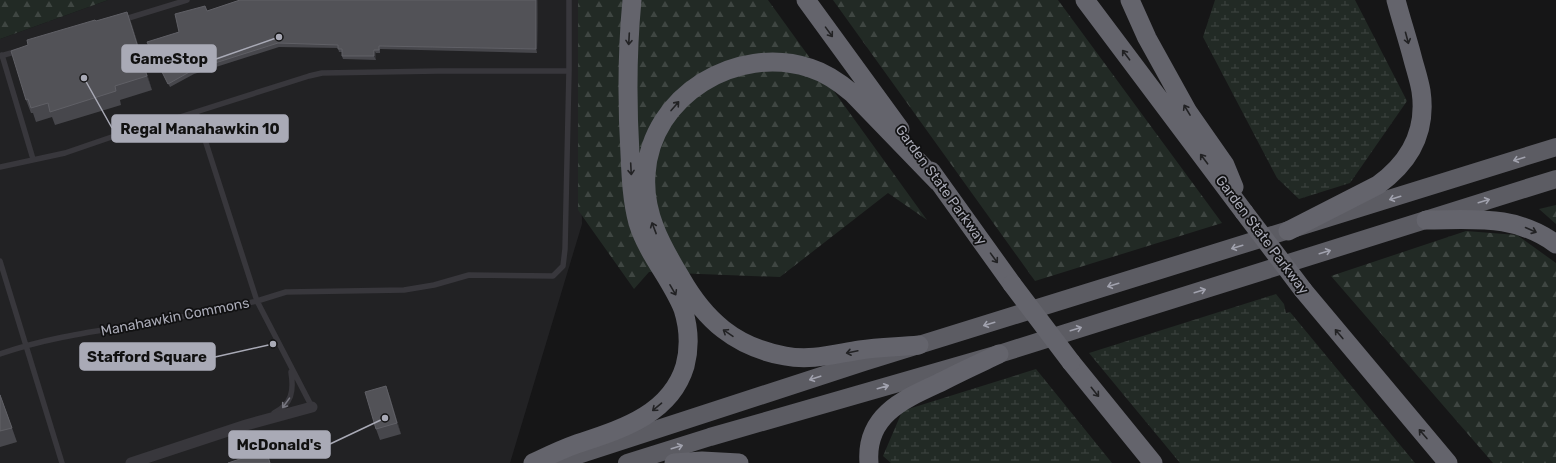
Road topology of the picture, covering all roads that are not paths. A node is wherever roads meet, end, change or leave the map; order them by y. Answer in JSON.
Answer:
{"nodes":[{"id":1,"x":187,"y":0,"type":"edge"},
{"id":2,"x":569,"y":0,"type":"edge"},
{"id":3,"x":632,"y":0,"type":"edge"},
{"id":4,"x":806,"y":0,"type":"edge"},
{"id":5,"x":1085,"y":0,"type":"edge"},
{"id":6,"x":1130,"y":0,"type":"edge"},
{"id":7,"x":1396,"y":0,"type":"edge"},
{"id":8,"x":117,"y":21,"type":"edge"},
{"id":9,"x":25,"y":48,"type":"edge"},
{"id":10,"x":1,"y":56,"type":"edge"},
{"id":11,"x":569,"y":71,"type":"junction"},
{"id":12,"x":196,"y":112,"type":"junction"},
{"id":13,"x":1556,"y":147,"type":"edge"},
{"id":14,"x":33,"y":159,"type":"junction"},
{"id":15,"x":0,"y":167,"type":"edge"},
{"id":16,"x":1556,"y":179,"type":"edge"},
{"id":17,"x":938,"y":182,"type":"junction"},
{"id":18,"x":1244,"y":212,"type":"junction"},
{"id":19,"x":1426,"y":220,"type":"junction"},
{"id":20,"x":1288,"y":231,"type":"junction"},
{"id":21,"x":1556,"y":244,"type":"edge"},
{"id":22,"x":0,"y":261,"type":"edge"},
{"id":23,"x":256,"y":301,"type":"junction"},
{"id":24,"x":26,"y":345,"type":"junction"},
{"id":25,"x":919,"y":345,"type":"junction"},
{"id":26,"x":0,"y":354,"type":"edge"},
{"id":27,"x":999,"y":354,"type":"junction"},
{"id":28,"x":290,"y":366,"type":"junction"},
{"id":29,"x":312,"y":407,"type":"joint"},
{"id":30,"x":246,"y":425,"type":"junction"},
{"id":31,"x":62,"y":463,"type":"edge"},
{"id":32,"x":132,"y":463,"type":"edge"},
{"id":33,"x":533,"y":463,"type":"edge"},
{"id":34,"x":548,"y":463,"type":"edge"},
{"id":35,"x":627,"y":463,"type":"edge"},
{"id":36,"x":674,"y":463,"type":"edge"},
{"id":37,"x":739,"y":463,"type":"edge"},
{"id":38,"x":868,"y":463,"type":"edge"},
{"id":39,"x":1153,"y":463,"type":"edge"},
{"id":40,"x":1448,"y":463,"type":"edge"}],
"edges":[{"from":1,"to":8,"type":"lane"},
{"from":2,"to":11,"type":"lane"},
{"from":3,"to":33,"type":"highway","one_way":true},
{"from":4,"to":17,"type":"highway","name":"Garden State Parkway","one_way":true},
{"from":18,"to":5,"type":"highway","name":"Garden State Parkway","one_way":true},
{"from":18,"to":6,"type":"highway","one_way":true},
{"from":7,"to":20,"type":"highway","one_way":true},
{"from":9,"to":10,"type":"lane"},
{"from":10,"to":14,"type":"lane"},
{"from":11,"to":12,"type":"lane"},
{"from":11,"to":23,"type":"lane"},
{"from":12,"to":14,"type":"lane"},
{"from":12,"to":23,"type":"lane"},
{"from":13,"to":20,"type":"highway","one_way":true},
{"from":14,"to":15,"type":"lane"},
{"from":19,"to":16,"type":"highway","one_way":true},
{"from":25,"to":17,"type":"highway","one_way":true},
{"from":17,"to":39,"type":"highway","name":"Garden State Parkway","one_way":true,"bridge":true},
{"from":40,"to":18,"type":"highway","name":"Garden State Parkway","one_way":true,"bridge":true},
{"from":19,"to":21,"type":"highway","one_way":true},
{"from":27,"to":19,"type":"highway","one_way":true},
{"from":20,"to":25,"type":"highway","one_way":true},
{"from":22,"to":24,"type":"lane"},
{"from":23,"to":24,"type":"lane","name":"Manahawkin Commons"},
{"from":23,"to":28,"type":"lane","name":"Manahawkin Commons"},
{"from":24,"to":26,"type":"lane","name":"Manahawkin Commons"},
{"from":24,"to":31,"type":"lane"},
{"from":25,"to":34,"type":"highway","one_way":true},
{"from":35,"to":27,"type":"highway","one_way":true},
{"from":27,"to":38,"type":"highway"},
{"from":28,"to":29,"type":"lane","name":"Manahawkin Commons"},
{"from":28,"to":30,"type":"lane","one_way":true},
{"from":29,"to":30,"type":"street"},
{"from":30,"to":32,"type":"street"},
{"from":36,"to":37,"type":"highway"}]}
